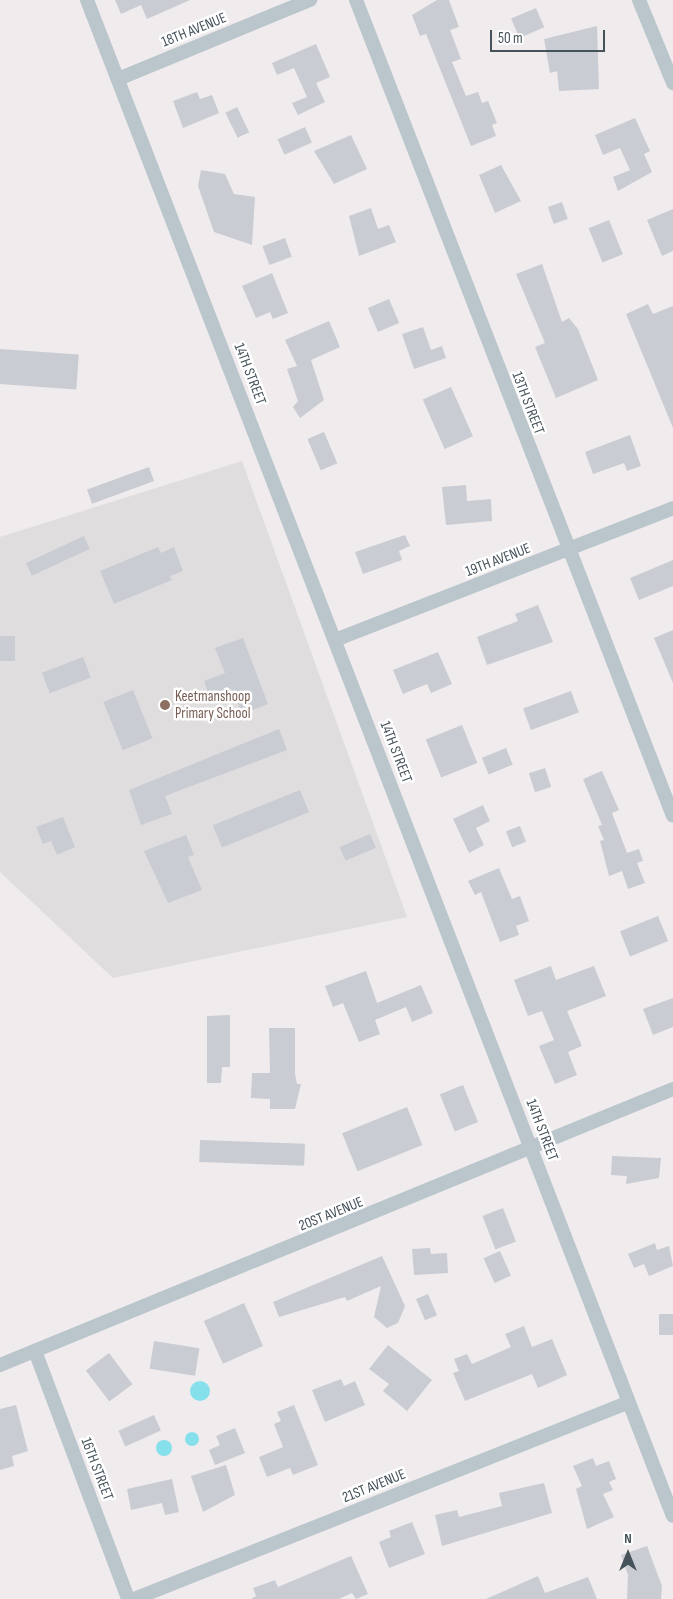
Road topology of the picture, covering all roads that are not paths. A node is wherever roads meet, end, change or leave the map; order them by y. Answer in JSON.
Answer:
{"nodes":[{"id":1,"x":87,"y":0,"type":"edge"},
{"id":2,"x":310,"y":0,"type":"edge"},
{"id":3,"x":356,"y":0,"type":"edge"},
{"id":4,"x":639,"y":0,"type":"edge"},
{"id":5,"x":118,"y":79,"type":"junction"},
{"id":6,"x":673,"y":83,"type":"edge"},
{"id":7,"x":673,"y":508,"type":"edge"},
{"id":8,"x":568,"y":550,"type":"junction"},
{"id":9,"x":335,"y":640,"type":"junction"},
{"id":10,"x":673,"y":816,"type":"edge"},
{"id":11,"x":673,"y":1089,"type":"edge"},
{"id":12,"x":532,"y":1150,"type":"junction"},
{"id":13,"x":36,"y":1351,"type":"junction"},
{"id":14,"x":0,"y":1365,"type":"edge"},
{"id":15,"x":627,"y":1403,"type":"junction"},
{"id":16,"x":673,"y":1516,"type":"edge"},
{"id":17,"x":128,"y":1599,"type":"edge"},
{"id":18,"x":134,"y":1599,"type":"edge"}],
"edges":[{"from":1,"to":5,"type":"street","name":"14TH STREET"},
{"from":2,"to":5,"type":"street","name":"18TH AVENUE"},
{"from":3,"to":8,"type":"street","name":"13TH STREET"},
{"from":4,"to":6,"type":"street"},
{"from":5,"to":9,"type":"street","name":"14TH STREET"},
{"from":7,"to":8,"type":"street","name":"19TH AVENUE"},
{"from":8,"to":9,"type":"street","name":"19TH AVENUE"},
{"from":8,"to":10,"type":"street","name":"13TH STREET"},
{"from":9,"to":12,"type":"street","name":"14TH STREET"},
{"from":11,"to":12,"type":"street","name":"20ST AVENUE"},
{"from":12,"to":13,"type":"street","name":"20ST AVENUE"},
{"from":12,"to":15,"type":"street","name":"14TH STREET"},
{"from":13,"to":14,"type":"street","name":"20ST AVENUE"},
{"from":13,"to":17,"type":"street","name":"16TH STREET"},
{"from":15,"to":16,"type":"street","name":"14TH STREET"},
{"from":15,"to":18,"type":"street","name":"21ST AVENUE"}]}
